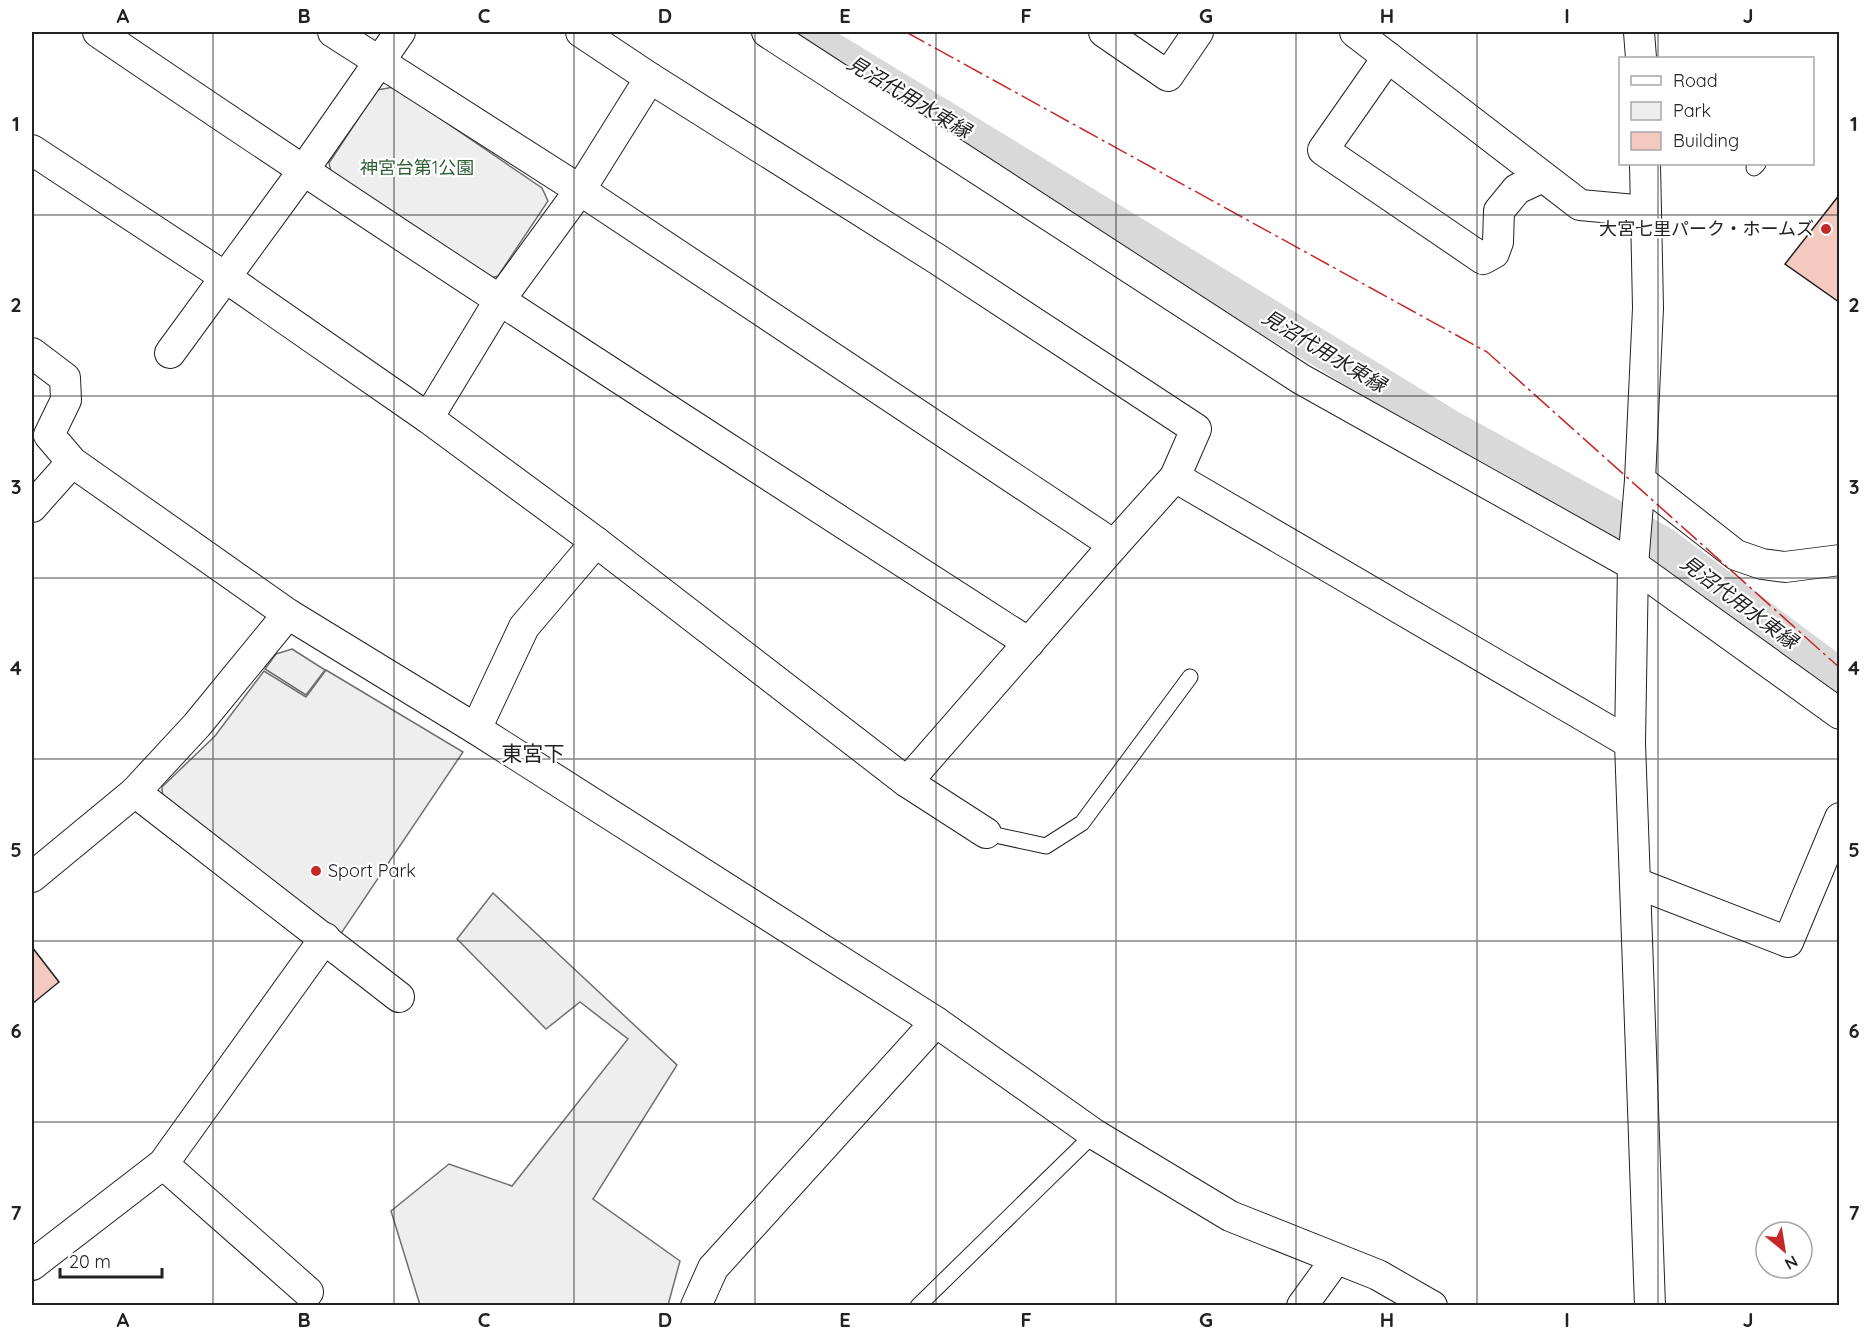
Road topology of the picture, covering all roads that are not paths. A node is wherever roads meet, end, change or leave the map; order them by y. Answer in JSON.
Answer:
{"nodes":[{"id":1,"x":98,"y":32,"type":"edge"},
{"id":2,"x":333,"y":32,"type":"edge"},
{"id":3,"x":400,"y":32,"type":"edge"},
{"id":4,"x":581,"y":32,"type":"edge"},
{"id":5,"x":767,"y":32,"type":"edge"},
{"id":6,"x":1104,"y":32,"type":"edge"},
{"id":7,"x":1198,"y":32,"type":"edge"},
{"id":8,"x":1354,"y":32,"type":"edge"},
{"id":9,"x":1639,"y":32,"type":"edge"},
{"id":10,"x":1388,"y":57,"type":"junction"},
{"id":11,"x":1641,"y":57,"type":"edge"},
{"id":12,"x":379,"y":61,"type":"junction"},
{"id":13,"x":650,"y":78,"type":"junction"},
{"id":14,"x":32,"y":150,"type":"edge"},
{"id":15,"x":1645,"y":165,"type":"edge"},
{"id":16,"x":303,"y":171,"type":"junction"},
{"id":17,"x":1543,"y":177,"type":"junction"},
{"id":18,"x":579,"y":190,"type":"junction"},
{"id":19,"x":1646,"y":211,"type":"junction"},
{"id":20,"x":225,"y":277,"type":"junction"},
{"id":21,"x":499,"y":301,"type":"junction"},
{"id":22,"x":32,"y":352,"type":"edge"},
{"id":23,"x":170,"y":353,"type":"dead end"},
{"id":24,"x":428,"y":418,"type":"junction"},
{"id":25,"x":72,"y":462,"type":"junction"},
{"id":26,"x":1175,"y":477,"type":"junction"},
{"id":27,"x":1639,"y":490,"type":"junction"},
{"id":28,"x":32,"y":507,"type":"edge"},
{"id":29,"x":596,"y":542,"type":"junction"},
{"id":30,"x":1114,"y":545,"type":"junction"},
{"id":31,"x":1839,"y":560,"type":"edge"},
{"id":32,"x":1633,"y":565,"type":"junction"},
{"id":33,"x":288,"y":614,"type":"junction"},
{"id":34,"x":1029,"y":643,"type":"junction"},
{"id":35,"x":1190,"y":678,"type":"dead end"},
{"id":36,"x":1839,"y":714,"type":"edge"},
{"id":37,"x":476,"y":729,"type":"junction"},
{"id":38,"x":1630,"y":743,"type":"junction"},
{"id":39,"x":907,"y":782,"type":"junction"},
{"id":40,"x":135,"y":792,"type":"junction"},
{"id":41,"x":1839,"y":819,"type":"edge"},
{"id":42,"x":986,"y":833,"type":"joint"},
{"id":43,"x":32,"y":877,"type":"edge"},
{"id":44,"x":1636,"y":883,"type":"junction"},
{"id":45,"x":325,"y":938,"type":"junction"},
{"id":46,"x":399,"y":998,"type":"dead end"},
{"id":47,"x":936,"y":1022,"type":"junction"},
{"id":48,"x":1094,"y":1134,"type":"junction"},
{"id":49,"x":163,"y":1164,"type":"junction"},
{"id":50,"x":1335,"y":1259,"type":"junction"},
{"id":51,"x":32,"y":1265,"type":"edge"},
{"id":52,"x":308,"y":1292,"type":"dead end"},
{"id":53,"x":696,"y":1305,"type":"edge"},
{"id":54,"x":918,"y":1305,"type":"edge"},
{"id":55,"x":1302,"y":1305,"type":"edge"},
{"id":56,"x":1432,"y":1305,"type":"edge"},
{"id":57,"x":1650,"y":1305,"type":"edge"}],
"edges":[{"from":1,"to":16,"type":"street"},
{"from":2,"to":12,"type":"street"},
{"from":3,"to":12,"type":"street"},
{"from":4,"to":13,"type":"street"},
{"from":5,"to":32,"type":"street"},
{"from":6,"to":7,"type":"street"},
{"from":8,"to":10,"type":"street"},
{"from":9,"to":11,"type":"street"},
{"from":10,"to":17,"type":"street"},
{"from":10,"to":17,"type":"street"},
{"from":12,"to":16,"type":"street"},
{"from":12,"to":18,"type":"street"},
{"from":13,"to":18,"type":"street"},
{"from":13,"to":26,"type":"street"},
{"from":14,"to":20,"type":"street"},
{"from":15,"to":19,"type":"street"},
{"from":16,"to":20,"type":"street"},
{"from":16,"to":21,"type":"street"},
{"from":17,"to":19,"type":"street"},
{"from":18,"to":21,"type":"street"},
{"from":18,"to":30,"type":"street"},
{"from":19,"to":27,"type":"street"},
{"from":20,"to":23,"type":"street"},
{"from":20,"to":24,"type":"street"},
{"from":21,"to":24,"type":"street"},
{"from":21,"to":34,"type":"street"},
{"from":22,"to":25,"type":"street"},
{"from":24,"to":29,"type":"street"},
{"from":25,"to":28,"type":"street"},
{"from":25,"to":33,"type":"street"},
{"from":26,"to":30,"type":"street"},
{"from":26,"to":38,"type":"street"},
{"from":27,"to":31,"type":"street"},
{"from":27,"to":32,"type":"street"},
{"from":29,"to":37,"type":"street"},
{"from":29,"to":39,"type":"street"},
{"from":30,"to":34,"type":"street"},
{"from":32,"to":36,"type":"street"},
{"from":32,"to":38,"type":"street"},
{"from":33,"to":37,"type":"street"},
{"from":33,"to":40,"type":"street"},
{"from":34,"to":39,"type":"street"},
{"from":35,"to":42,"type":"lane"},
{"from":37,"to":47,"type":"street"},
{"from":38,"to":44,"type":"street"},
{"from":39,"to":42,"type":"street"},
{"from":40,"to":43,"type":"street"},
{"from":40,"to":45,"type":"street"},
{"from":41,"to":44,"type":"street"},
{"from":44,"to":57,"type":"street"},
{"from":45,"to":46,"type":"street"},
{"from":45,"to":49,"type":"street"},
{"from":47,"to":48,"type":"street"},
{"from":47,"to":53,"type":"street"},
{"from":48,"to":50,"type":"street"},
{"from":48,"to":54,"type":"lane"},
{"from":49,"to":51,"type":"street"},
{"from":49,"to":52,"type":"street"},
{"from":50,"to":55,"type":"street"},
{"from":50,"to":56,"type":"street"}]}
